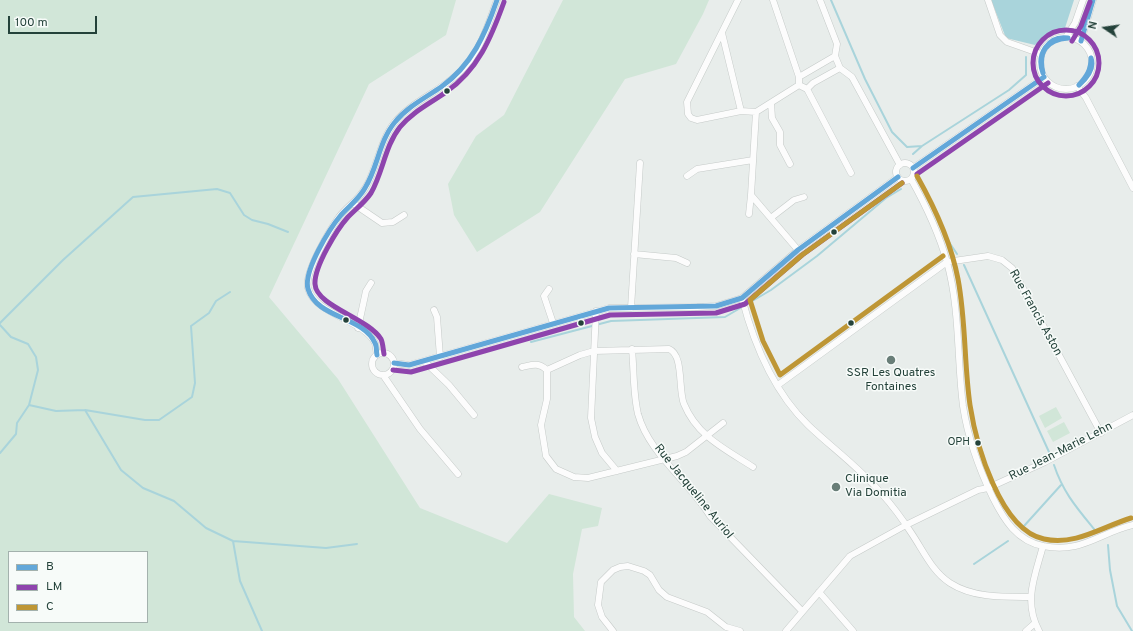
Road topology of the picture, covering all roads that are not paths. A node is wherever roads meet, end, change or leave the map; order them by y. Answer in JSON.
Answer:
{"nodes":[{"id":1,"x":497,"y":0,"type":"edge"},
{"id":2,"x":738,"y":0,"type":"edge"},
{"id":3,"x":773,"y":0,"type":"edge"},
{"id":4,"x":820,"y":0,"type":"edge"},
{"id":5,"x":988,"y":0,"type":"edge"},
{"id":6,"x":1083,"y":0,"type":"edge"},
{"id":7,"x":1093,"y":0,"type":"edge"},
{"id":8,"x":722,"y":33,"type":"junction"},
{"id":9,"x":1066,"y":37,"type":"junction"},
{"id":10,"x":1081,"y":41,"type":"junction"},
{"id":11,"x":1041,"y":54,"type":"junction"},
{"id":12,"x":835,"y":56,"type":"junction"},
{"id":13,"x":840,"y":68,"type":"junction"},
{"id":14,"x":799,"y":77,"type":"junction"},
{"id":15,"x":1044,"y":77,"type":"junction"},
{"id":16,"x":799,"y":85,"type":"junction"},
{"id":17,"x":1077,"y":86,"type":"junction"},
{"id":18,"x":807,"y":89,"type":"junction"},
{"id":19,"x":771,"y":103,"type":"junction"},
{"id":20,"x":741,"y":111,"type":"junction"},
{"id":21,"x":756,"y":112,"type":"junction"},
{"id":22,"x":753,"y":160,"type":"junction"},
{"id":23,"x":640,"y":163,"type":"dead end"},
{"id":24,"x":790,"y":164,"type":"dead end"},
{"id":25,"x":900,"y":165,"type":"junction"},
{"id":26,"x":913,"y":168,"type":"junction"},
{"id":27,"x":851,"y":173,"type":"dead end"},
{"id":28,"x":687,"y":176,"type":"dead end"},
{"id":29,"x":898,"y":177,"type":"junction"},
{"id":30,"x":911,"y":179,"type":"junction"},
{"id":31,"x":1133,"y":188,"type":"edge"},
{"id":32,"x":752,"y":195,"type":"junction"},
{"id":33,"x":804,"y":197,"type":"dead end"},
{"id":34,"x":354,"y":204,"type":"junction"},
{"id":35,"x":749,"y":214,"type":"dead end"},
{"id":36,"x":404,"y":215,"type":"dead end"},
{"id":37,"x":772,"y":217,"type":"junction"},
{"id":38,"x":798,"y":250,"type":"junction"},
{"id":39,"x":634,"y":254,"type":"junction"},
{"id":40,"x":947,"y":262,"type":"junction"},
{"id":41,"x":687,"y":263,"type":"dead end"},
{"id":42,"x":371,"y":283,"type":"dead end"},
{"id":43,"x":549,"y":290,"type":"dead end"},
{"id":44,"x":743,"y":301,"type":"junction"},
{"id":45,"x":631,"y":308,"type":"junction"},
{"id":46,"x":434,"y":310,"type":"dead end"},
{"id":47,"x":596,"y":312,"type":"junction"},
{"id":48,"x":553,"y":323,"type":"junction"},
{"id":49,"x":358,"y":328,"type":"junction"},
{"id":50,"x":632,"y":349,"type":"junction"},
{"id":51,"x":594,"y":351,"type":"junction"},
{"id":52,"x":377,"y":355,"type":"junction"},
{"id":53,"x":440,"y":357,"type":"junction"},
{"id":54,"x":424,"y":361,"type":"junction"},
{"id":55,"x":394,"y":363,"type":"junction"},
{"id":56,"x":522,"y":367,"type":"dead end"},
{"id":57,"x":547,"y":370,"type":"junction"},
{"id":58,"x":383,"y":375,"type":"junction"},
{"id":59,"x":778,"y":385,"type":"junction"},
{"id":60,"x":474,"y":415,"type":"dead end"},
{"id":61,"x":1133,"y":415,"type":"edge"},
{"id":62,"x":724,"y":424,"type":"dead end"},
{"id":63,"x":1101,"y":433,"type":"junction"},
{"id":64,"x":705,"y":437,"type":"junction"},
{"id":65,"x":665,"y":460,"type":"junction"},
{"id":66,"x":753,"y":467,"type":"dead end"},
{"id":67,"x":617,"y":471,"type":"junction"},
{"id":68,"x":458,"y":474,"type":"dead end"},
{"id":69,"x":988,"y":488,"type":"junction"},
{"id":70,"x":906,"y":525,"type":"junction"},
{"id":71,"x":1133,"y":525,"type":"edge"},
{"id":72,"x":1043,"y":546,"type":"junction"},
{"id":73,"x":819,"y":592,"type":"junction"},
{"id":74,"x":1030,"y":596,"type":"junction"},
{"id":75,"x":802,"y":611,"type":"junction"},
{"id":76,"x":1035,"y":623,"type":"junction"},
{"id":77,"x":613,"y":631,"type":"edge"},
{"id":78,"x":740,"y":631,"type":"edge"},
{"id":79,"x":786,"y":631,"type":"edge"},
{"id":80,"x":853,"y":631,"type":"edge"},
{"id":81,"x":1026,"y":631,"type":"edge"},
{"id":82,"x":1039,"y":631,"type":"edge"}],
"edges":[{"from":1,"to":34,"type":"street"},
{"from":2,"to":8,"type":"street"},
{"from":3,"to":14,"type":"street"},
{"from":4,"to":12,"type":"street"},
{"from":5,"to":11,"type":"street"},
{"from":6,"to":9,"type":"street"},
{"from":7,"to":10,"type":"street"},
{"from":8,"to":20,"type":"street"},
{"from":8,"to":20,"type":"street"},
{"from":9,"to":10,"type":"street"},
{"from":9,"to":11,"type":"street"},
{"from":10,"to":17,"type":"street"},
{"from":11,"to":15,"type":"street"},
{"from":12,"to":13,"type":"street"},
{"from":12,"to":14,"type":"street"},
{"from":13,"to":18,"type":"street"},
{"from":13,"to":25,"type":"street"},
{"from":14,"to":16,"type":"street"},
{"from":15,"to":17,"type":"street"},
{"from":15,"to":26,"type":"street"},
{"from":16,"to":18,"type":"street"},
{"from":16,"to":19,"type":"street"},
{"from":17,"to":31,"type":"street"},
{"from":18,"to":27,"type":"street"},
{"from":19,"to":21,"type":"street"},
{"from":19,"to":24,"type":"street"},
{"from":20,"to":21,"type":"street"},
{"from":21,"to":22,"type":"street"},
{"from":22,"to":28,"type":"street"},
{"from":22,"to":32,"type":"street"},
{"from":23,"to":39,"type":"street"},
{"from":25,"to":26,"type":"street"},
{"from":25,"to":29,"type":"street"},
{"from":26,"to":30,"type":"street"},
{"from":29,"to":30,"type":"street"},
{"from":29,"to":38,"type":"street"},
{"from":30,"to":40,"type":"street"},
{"from":32,"to":35,"type":"street"},
{"from":32,"to":37,"type":"street"},
{"from":33,"to":37,"type":"street"},
{"from":34,"to":36,"type":"street"},
{"from":34,"to":49,"type":"street"},
{"from":37,"to":38,"type":"street"},
{"from":38,"to":44,"type":"street"},
{"from":39,"to":41,"type":"street"},
{"from":39,"to":45,"type":"street"},
{"from":40,"to":59,"type":"street","name":"Rue Francis Aston"},
{"from":40,"to":63,"type":"street","name":"Rue Francis Aston"},
{"from":40,"to":69,"type":"street"},
{"from":42,"to":49,"type":"street"},
{"from":43,"to":48,"type":"street"},
{"from":44,"to":45,"type":"street"},
{"from":44,"to":59,"type":"street"},
{"from":45,"to":47,"type":"street"},
{"from":46,"to":53,"type":"street"},
{"from":47,"to":48,"type":"street"},
{"from":47,"to":51,"type":"street"},
{"from":48,"to":53,"type":"street"},
{"from":49,"to":52,"type":"street"},
{"from":50,"to":51,"type":"street"},
{"from":50,"to":64,"type":"street"},
{"from":50,"to":65,"type":"street","name":"Rue Jacqueline Auriol"},
{"from":51,"to":57,"type":"street"},
{"from":51,"to":67,"type":"street"},
{"from":52,"to":55,"type":"street"},
{"from":52,"to":58,"type":"street"},
{"from":53,"to":54,"type":"street"},
{"from":54,"to":55,"type":"street"},
{"from":54,"to":60,"type":"street"},
{"from":55,"to":58,"type":"street"},
{"from":56,"to":57,"type":"street"},
{"from":57,"to":67,"type":"street"},
{"from":58,"to":68,"type":"street"},
{"from":59,"to":70,"type":"street"},
{"from":61,"to":63,"type":"street","name":"Rue Jean-Marie Lehn"},
{"from":62,"to":64,"type":"street"},
{"from":63,"to":69,"type":"street","name":"Rue Jean-Marie Lehn"},
{"from":64,"to":65,"type":"street"},
{"from":64,"to":66,"type":"street"},
{"from":65,"to":67,"type":"street"},
{"from":65,"to":75,"type":"street","name":"Rue Jacqueline Auriol"},
{"from":69,"to":70,"type":"street","name":"Rue Jean-Marie Lehn"},
{"from":69,"to":72,"type":"street"},
{"from":70,"to":73,"type":"street","name":"Rue Jean-Marie Lehn"},
{"from":70,"to":74,"type":"street"},
{"from":71,"to":72,"type":"street"},
{"from":72,"to":74,"type":"street"},
{"from":73,"to":75,"type":"street","name":"Rue Jean-Marie Lehn"},
{"from":73,"to":80,"type":"street"},
{"from":74,"to":76,"type":"street"},
{"from":75,"to":79,"type":"street","name":"Rue Jean-Marie Lehn"},
{"from":76,"to":81,"type":"street"},
{"from":76,"to":82,"type":"street"},
{"from":77,"to":78,"type":"street"}]}
